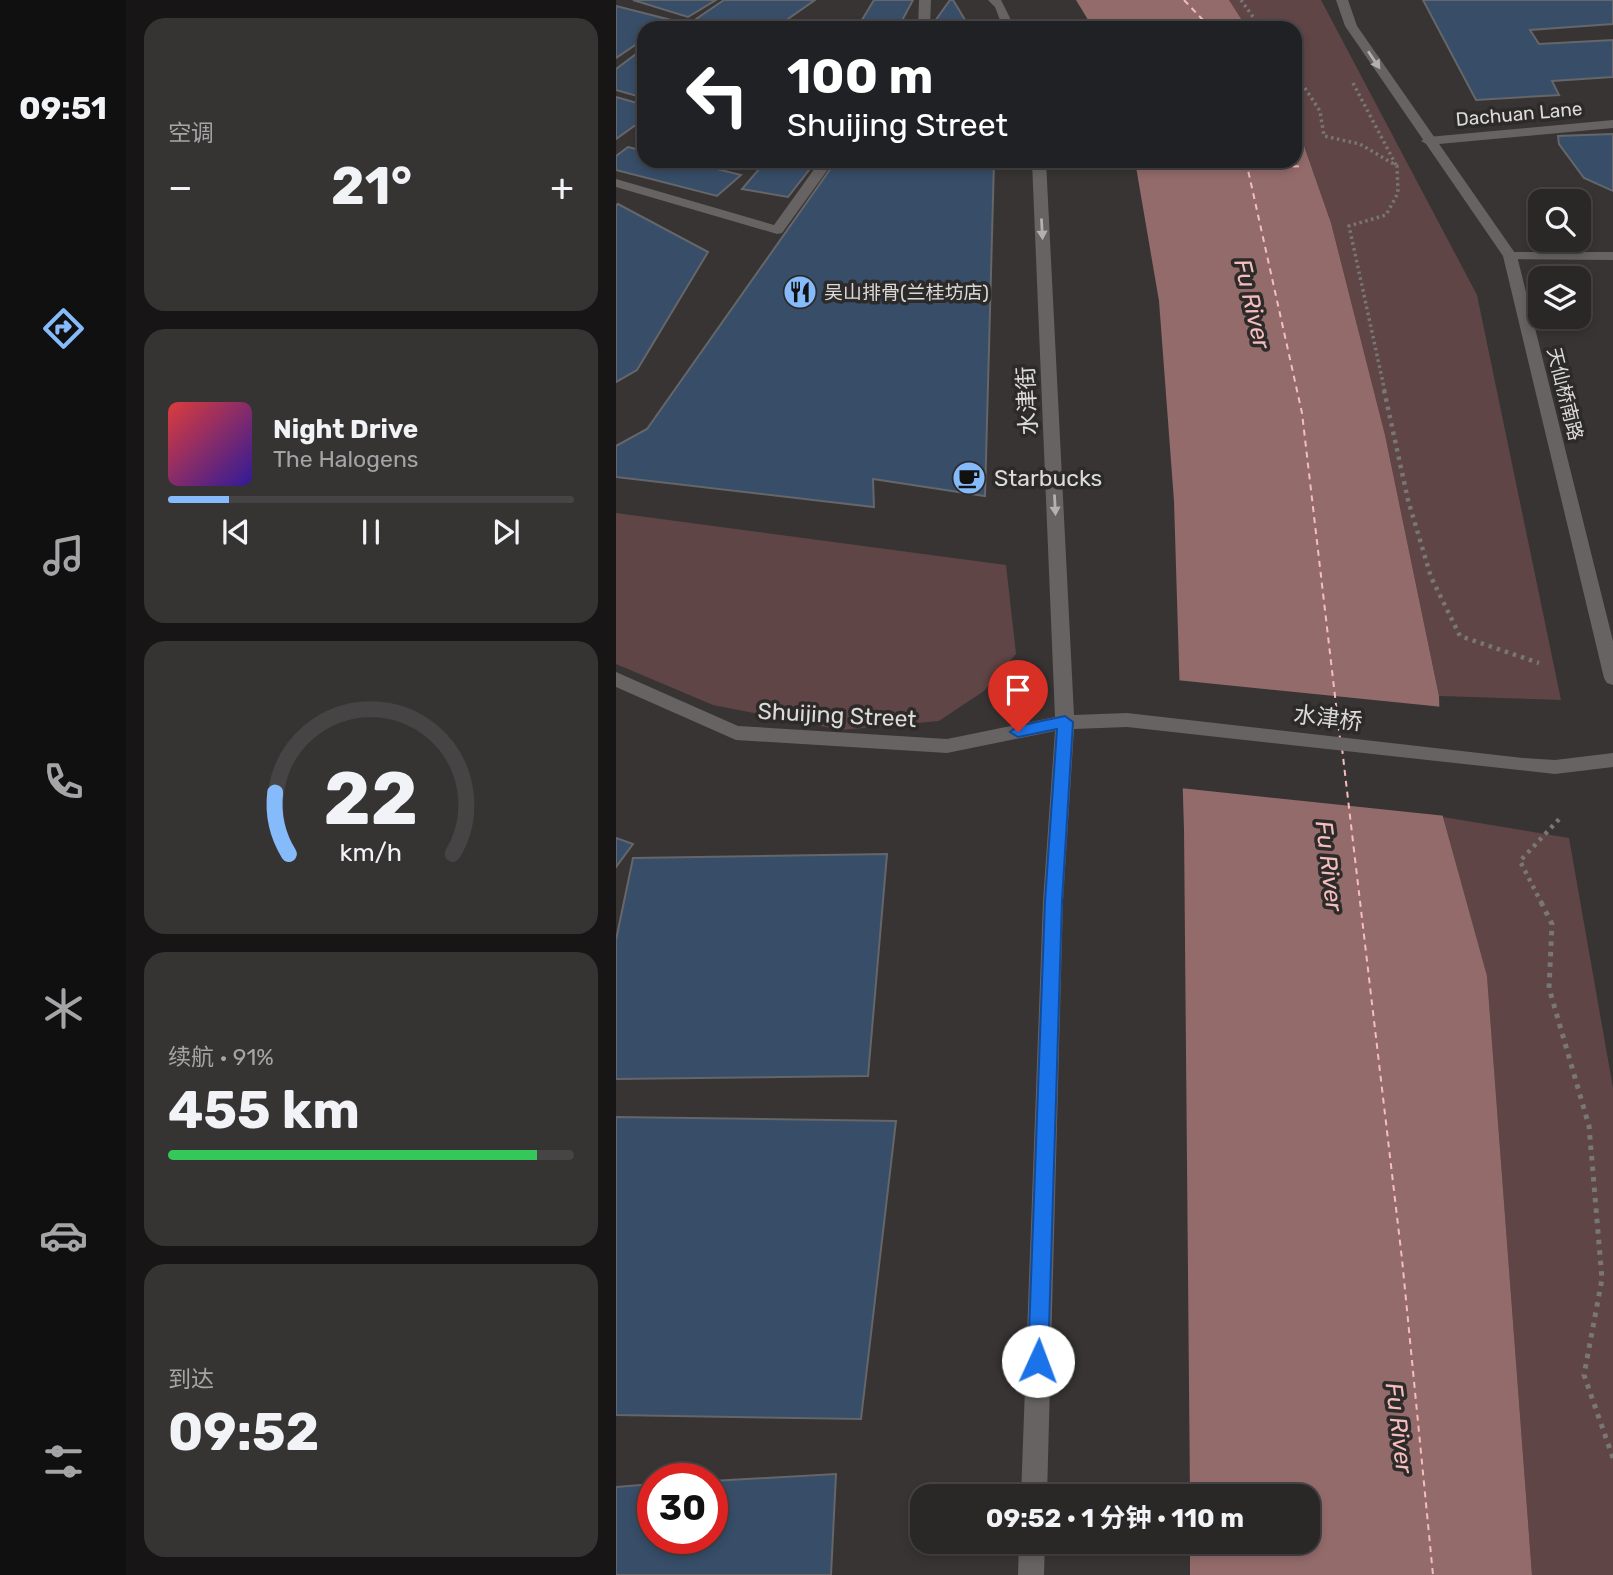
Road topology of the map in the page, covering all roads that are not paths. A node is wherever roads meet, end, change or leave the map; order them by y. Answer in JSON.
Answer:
{"nodes":[{"id":1,"x":925,"y":0,"type":"edge"},
{"id":2,"x":994,"y":0,"type":"edge"},
{"id":3,"x":1342,"y":0,"type":"edge"},
{"id":4,"x":924,"y":21,"type":"edge"},
{"id":5,"x":1005,"y":21,"type":"edge"},
{"id":6,"x":1613,"y":124,"type":"edge"},
{"id":7,"x":1428,"y":142,"type":"junction"},
{"id":8,"x":822,"y":168,"type":"edge"},
{"id":9,"x":1039,"y":168,"type":"edge"},
{"id":10,"x":616,"y":183,"type":"edge"},
{"id":11,"x":1510,"y":256,"type":"junction"},
{"id":12,"x":1613,"y":256,"type":"edge"},
{"id":13,"x":1613,"y":678,"type":"edge"},
{"id":14,"x":616,"y":679,"type":"edge"},
{"id":15,"x":1127,"y":720,"type":"joint"},
{"id":16,"x":1065,"y":722,"type":"junction"},
{"id":17,"x":1613,"y":760,"type":"edge"},
{"id":18,"x":1034,"y":1484,"type":"edge"},
{"id":19,"x":1032,"y":1554,"type":"edge"},
{"id":20,"x":1031,"y":1575,"type":"edge"}],
"edges":[{"from":1,"to":4,"type":"street"},
{"from":2,"to":5,"type":"street"},
{"from":3,"to":7,"type":"street","name":"天仙桥南路","one_way":true},
{"from":6,"to":7,"type":"street","name":"Dachuan Lane"},
{"from":7,"to":11,"type":"street","name":"天仙桥南路"},
{"from":8,"to":10,"type":"street"},
{"from":9,"to":16,"type":"street","name":"水津街","one_way":true},
{"from":11,"to":12,"type":"street"},
{"from":11,"to":13,"type":"street","name":"天仙桥南路"},
{"from":14,"to":16,"type":"street","name":"Shuijing Street"},
{"from":15,"to":16,"type":"street","name":"Shuijing Street"},
{"from":15,"to":17,"type":"street","name":"水津桥"},
{"from":16,"to":18,"type":"street","name":"水津街"},
{"from":19,"to":20,"type":"street"}]}
